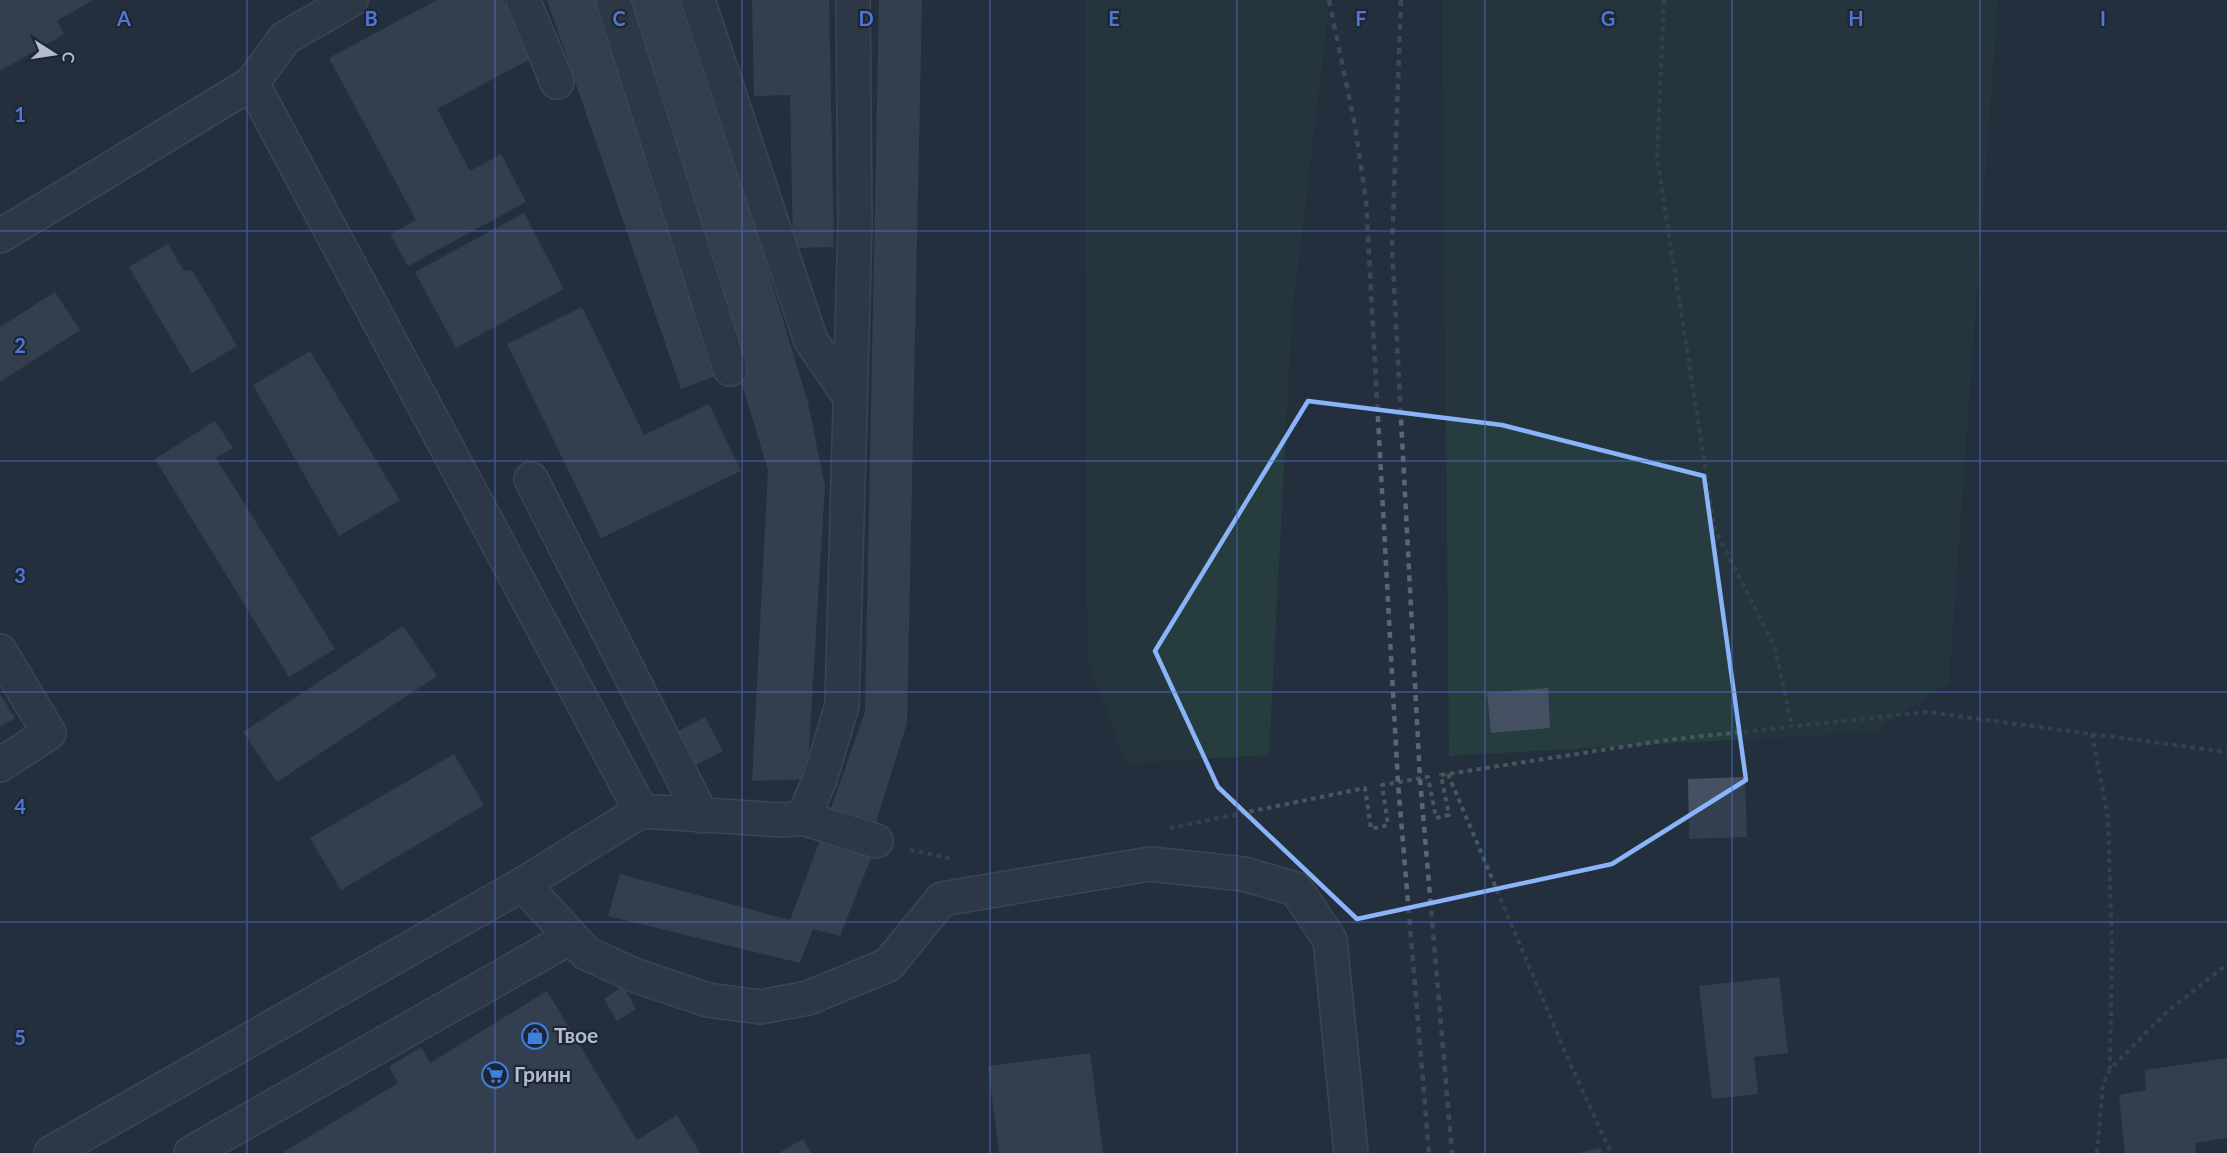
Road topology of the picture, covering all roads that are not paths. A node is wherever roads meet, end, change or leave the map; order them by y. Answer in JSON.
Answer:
{"nodes":[{"id":1,"x":351,"y":0,"type":"edge"},
{"id":2,"x":523,"y":0,"type":"edge"},
{"id":3,"x":613,"y":0,"type":"edge"},
{"id":4,"x":698,"y":0,"type":"edge"},
{"id":5,"x":854,"y":0,"type":"edge"},
{"id":6,"x":557,"y":82,"type":"dead end"},
{"id":7,"x":252,"y":83,"type":"junction"},
{"id":8,"x":0,"y":236,"type":"edge"},
{"id":9,"x":730,"y":369,"type":"dead end"},
{"id":10,"x":850,"y":397,"type":"junction"},
{"id":11,"x":531,"y":479,"type":"dead end"},
{"id":12,"x":0,"y":651,"type":"edge"},
{"id":13,"x":0,"y":765,"type":"edge"},
{"id":14,"x":641,"y":811,"type":"junction"},
{"id":15,"x":702,"y":816,"type":"junction"},
{"id":16,"x":803,"y":818,"type":"junction"},
{"id":17,"x":876,"y":841,"type":"dead end"},
{"id":18,"x":522,"y":884,"type":"junction"},
{"id":19,"x":571,"y":938,"type":"junction"},
{"id":20,"x":51,"y":1153,"type":"edge"},
{"id":21,"x":190,"y":1153,"type":"edge"},
{"id":22,"x":1351,"y":1153,"type":"edge"}],
"edges":[{"from":1,"to":7,"type":"lane"},
{"from":2,"to":6,"type":"lane"},
{"from":3,"to":9,"type":"lane"},
{"from":4,"to":10,"type":"lane"},
{"from":5,"to":10,"type":"lane"},
{"from":7,"to":8,"type":"lane"},
{"from":7,"to":14,"type":"lane"},
{"from":10,"to":16,"type":"lane"},
{"from":11,"to":15,"type":"lane"},
{"from":12,"to":13,"type":"lane"},
{"from":14,"to":15,"type":"lane"},
{"from":14,"to":18,"type":"lane"},
{"from":15,"to":16,"type":"lane"},
{"from":16,"to":17,"type":"lane"},
{"from":18,"to":19,"type":"lane"},
{"from":18,"to":20,"type":"lane"},
{"from":19,"to":21,"type":"lane"},
{"from":19,"to":22,"type":"lane"}]}
